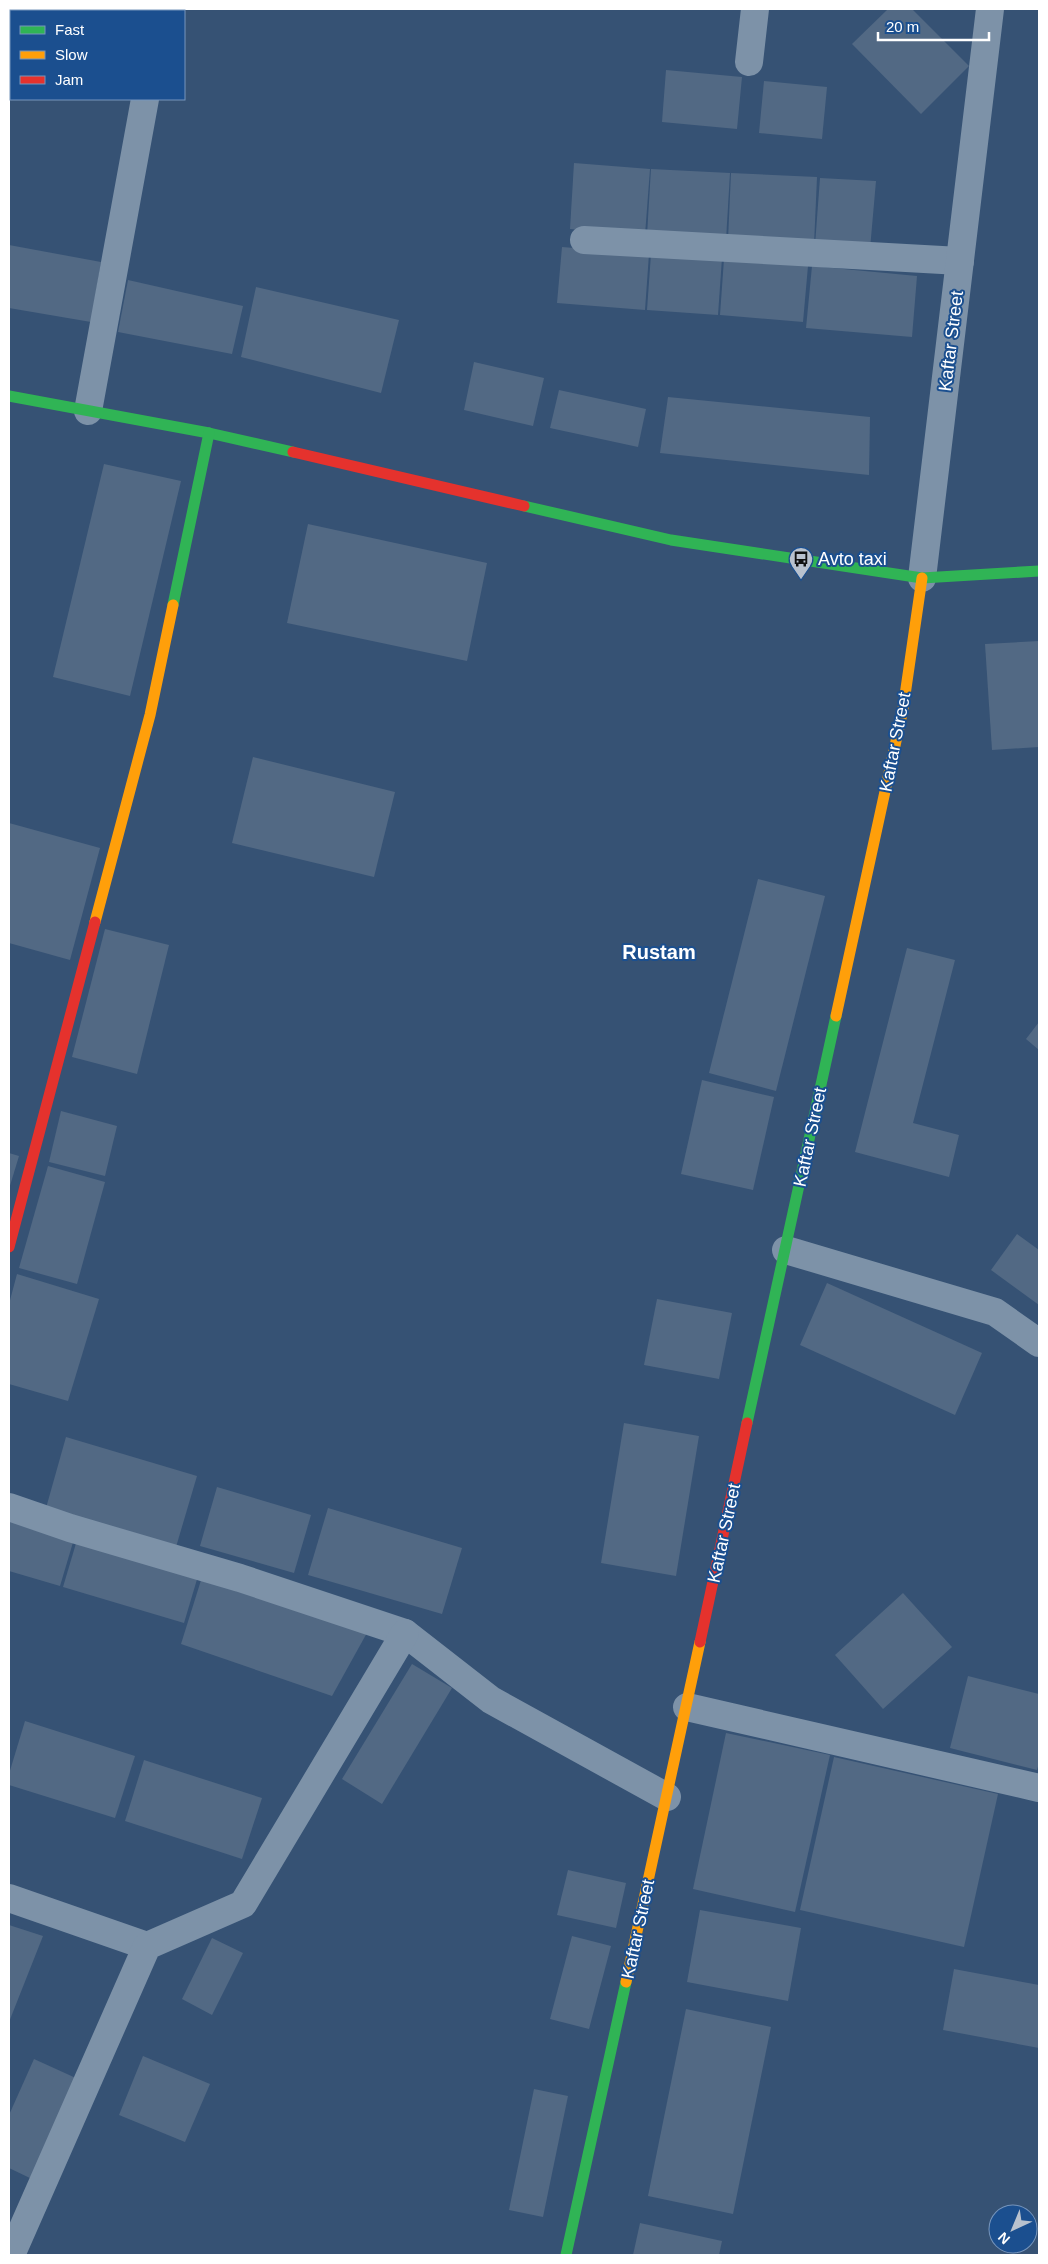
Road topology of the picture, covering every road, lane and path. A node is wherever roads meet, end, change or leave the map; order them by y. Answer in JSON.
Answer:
{"nodes":[{"id":1,"x":755,"y":9,"type":"edge"},
{"id":2,"x":990,"y":9,"type":"edge"},
{"id":3,"x":749,"y":62,"type":"dead end"},
{"id":4,"x":146,"y":100,"type":"edge"},
{"id":5,"x":584,"y":240,"type":"dead end"},
{"id":6,"x":960,"y":261,"type":"junction"},
{"id":7,"x":9,"y":396,"type":"edge"},
{"id":8,"x":88,"y":411,"type":"junction"},
{"id":9,"x":209,"y":434,"type":"junction"},
{"id":10,"x":1039,"y":571,"type":"edge"},
{"id":11,"x":922,"y":578,"type":"junction"},
{"id":12,"x":9,"y":1247,"type":"edge"},
{"id":13,"x":786,"y":1250,"type":"junction"},
{"id":14,"x":1039,"y":1343,"type":"edge"},
{"id":15,"x":9,"y":1507,"type":"edge"},
{"id":16,"x":406,"y":1633,"type":"junction"},
{"id":17,"x":687,"y":1707,"type":"junction"},
{"id":18,"x":1039,"y":1788,"type":"edge"},
{"id":19,"x":667,"y":1797,"type":"junction"},
{"id":20,"x":9,"y":1898,"type":"edge"},
{"id":21,"x":147,"y":1946,"type":"junction"},
{"id":22,"x":11,"y":2255,"type":"edge"},
{"id":23,"x":566,"y":2255,"type":"edge"}],
"edges":[{"from":1,"to":3,"type":"street"},
{"from":2,"to":6,"type":"street","name":"Kaftar Street"},
{"from":4,"to":8,"type":"street"},
{"from":5,"to":6,"type":"street"},
{"from":6,"to":11,"type":"street","name":"Kaftar Street"},
{"from":7,"to":8,"type":"street"},
{"from":8,"to":9,"type":"street"},
{"from":9,"to":11,"type":"street"},
{"from":9,"to":12,"type":"street"},
{"from":10,"to":11,"type":"street"},
{"from":11,"to":13,"type":"street","name":"Kaftar Street"},
{"from":13,"to":14,"type":"street"},
{"from":13,"to":17,"type":"street","name":"Kaftar Street"},
{"from":15,"to":16,"type":"street"},
{"from":16,"to":19,"type":"street"},
{"from":16,"to":21,"type":"street"},
{"from":17,"to":18,"type":"street"},
{"from":17,"to":19,"type":"street","name":"Kaftar Street"},
{"from":19,"to":23,"type":"street","name":"Kaftar Street"},
{"from":20,"to":21,"type":"street"},
{"from":21,"to":22,"type":"street"}]}
